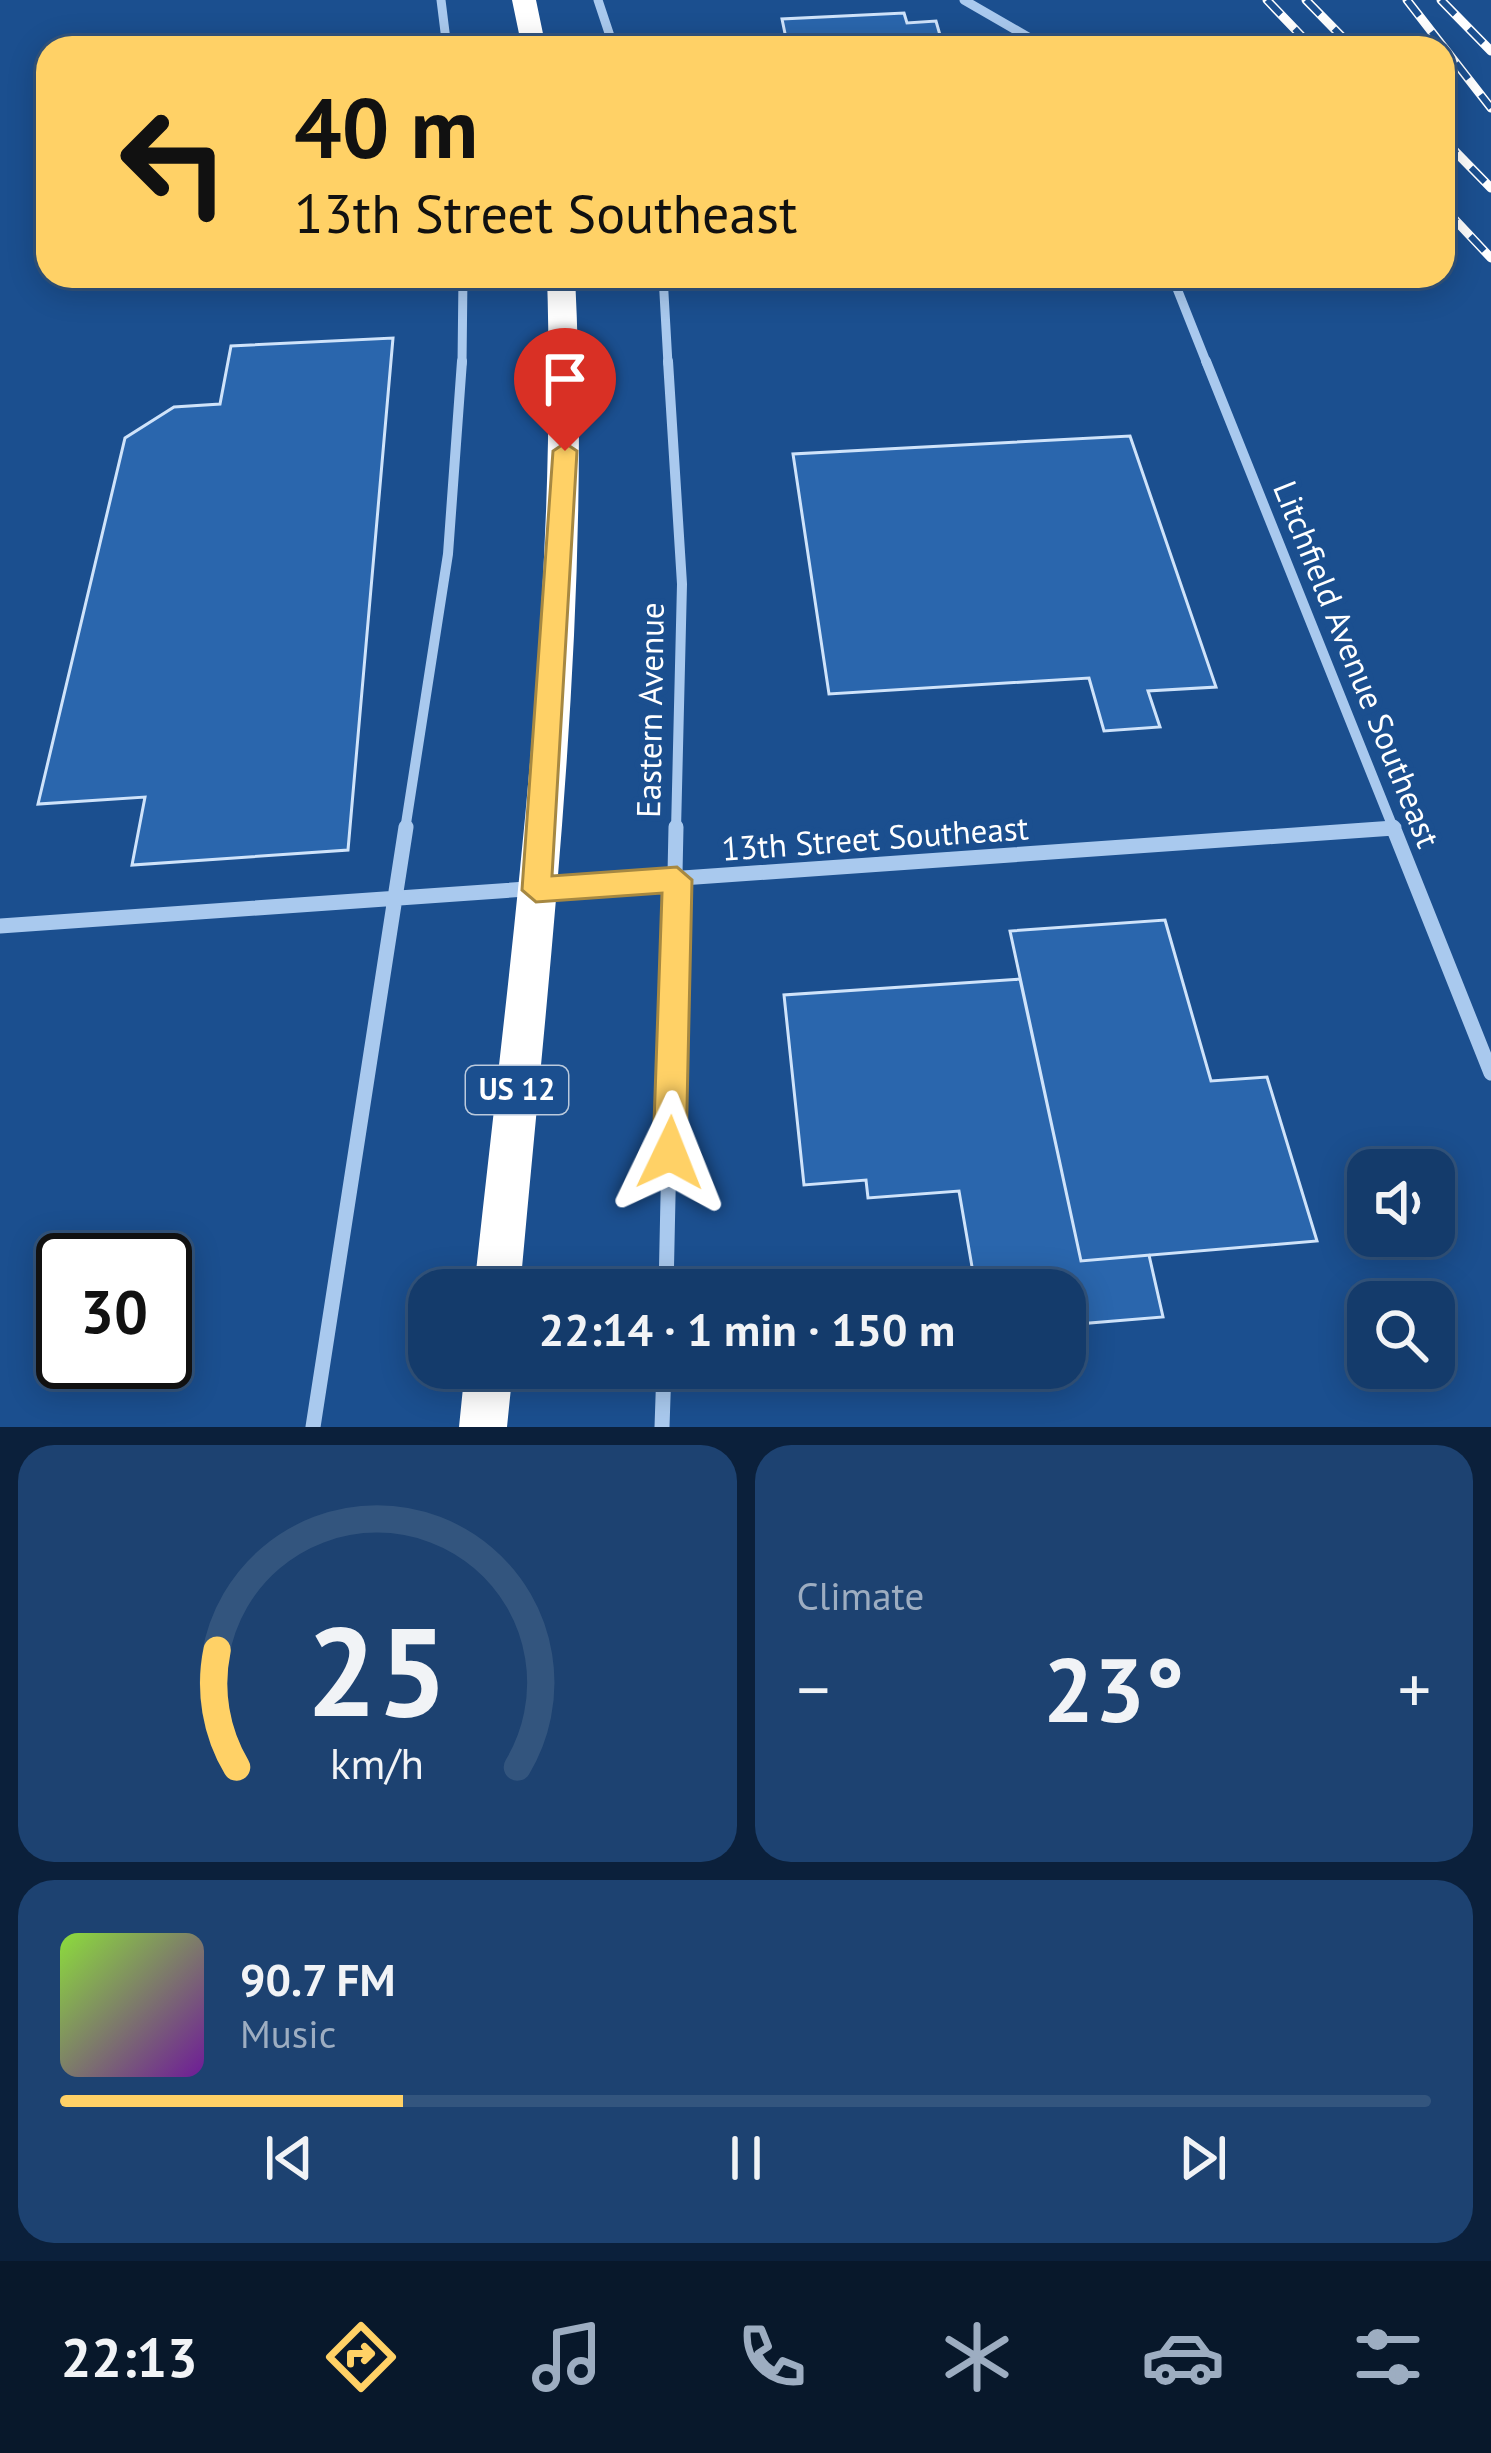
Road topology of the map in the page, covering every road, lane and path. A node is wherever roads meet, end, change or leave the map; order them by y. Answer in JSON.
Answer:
{"nodes":[{"id":1,"x":441,"y":0,"type":"edge"},
{"id":2,"x":524,"y":0,"type":"edge"},
{"id":3,"x":598,"y":0,"type":"edge"},
{"id":4,"x":964,"y":0,"type":"edge"},
{"id":5,"x":446,"y":36,"type":"edge"},
{"id":6,"x":532,"y":36,"type":"edge"},
{"id":7,"x":610,"y":36,"type":"edge"},
{"id":8,"x":1026,"y":36,"type":"edge"},
{"id":9,"x":463,"y":288,"type":"edge"},
{"id":10,"x":561,"y":288,"type":"edge"},
{"id":11,"x":664,"y":288,"type":"edge"},
{"id":12,"x":1177,"y":288,"type":"edge"},
{"id":13,"x":1394,"y":828,"type":"junction"},
{"id":14,"x":677,"y":880,"type":"junction"},
{"id":15,"x":536,"y":890,"type":"junction"},
{"id":16,"x":398,"y":898,"type":"junction"},
{"id":17,"x":0,"y":926,"type":"edge"},
{"id":18,"x":1491,"y":1073,"type":"edge"},
{"id":19,"x":498,"y":1269,"type":"edge"},
{"id":20,"x":667,"y":1269,"type":"edge"},
{"id":21,"x":487,"y":1389,"type":"edge"},
{"id":22,"x":663,"y":1389,"type":"edge"},
{"id":23,"x":313,"y":1427,"type":"edge"},
{"id":24,"x":483,"y":1427,"type":"edge"},
{"id":25,"x":662,"y":1427,"type":"edge"}],
"edges":[{"from":1,"to":5,"type":"street"},
{"from":2,"to":6,"type":"highway"},
{"from":3,"to":7,"type":"street"},
{"from":4,"to":8,"type":"street"},
{"from":9,"to":16,"type":"street"},
{"from":10,"to":15,"type":"highway","name":"US 12","number":"US 12"},
{"from":11,"to":14,"type":"street","name":"Eastern Avenue"},
{"from":12,"to":13,"type":"street","name":"Litchfield Avenue Southeast"},
{"from":13,"to":14,"type":"street","name":"13th Street Southeast"},
{"from":13,"to":18,"type":"street","name":"Litchfield Avenue Southeast"},
{"from":14,"to":15,"type":"street","name":"13th Street Southeast"},
{"from":14,"to":20,"type":"street","name":"Eastern Avenue"},
{"from":15,"to":16,"type":"street","name":"13th Street Southeast"},
{"from":15,"to":19,"type":"highway","name":"US 12","number":"US 12"},
{"from":16,"to":17,"type":"street","name":"13th Street Southeast"},
{"from":16,"to":23,"type":"street"},
{"from":21,"to":24,"type":"highway"},
{"from":22,"to":25,"type":"street"}]}
